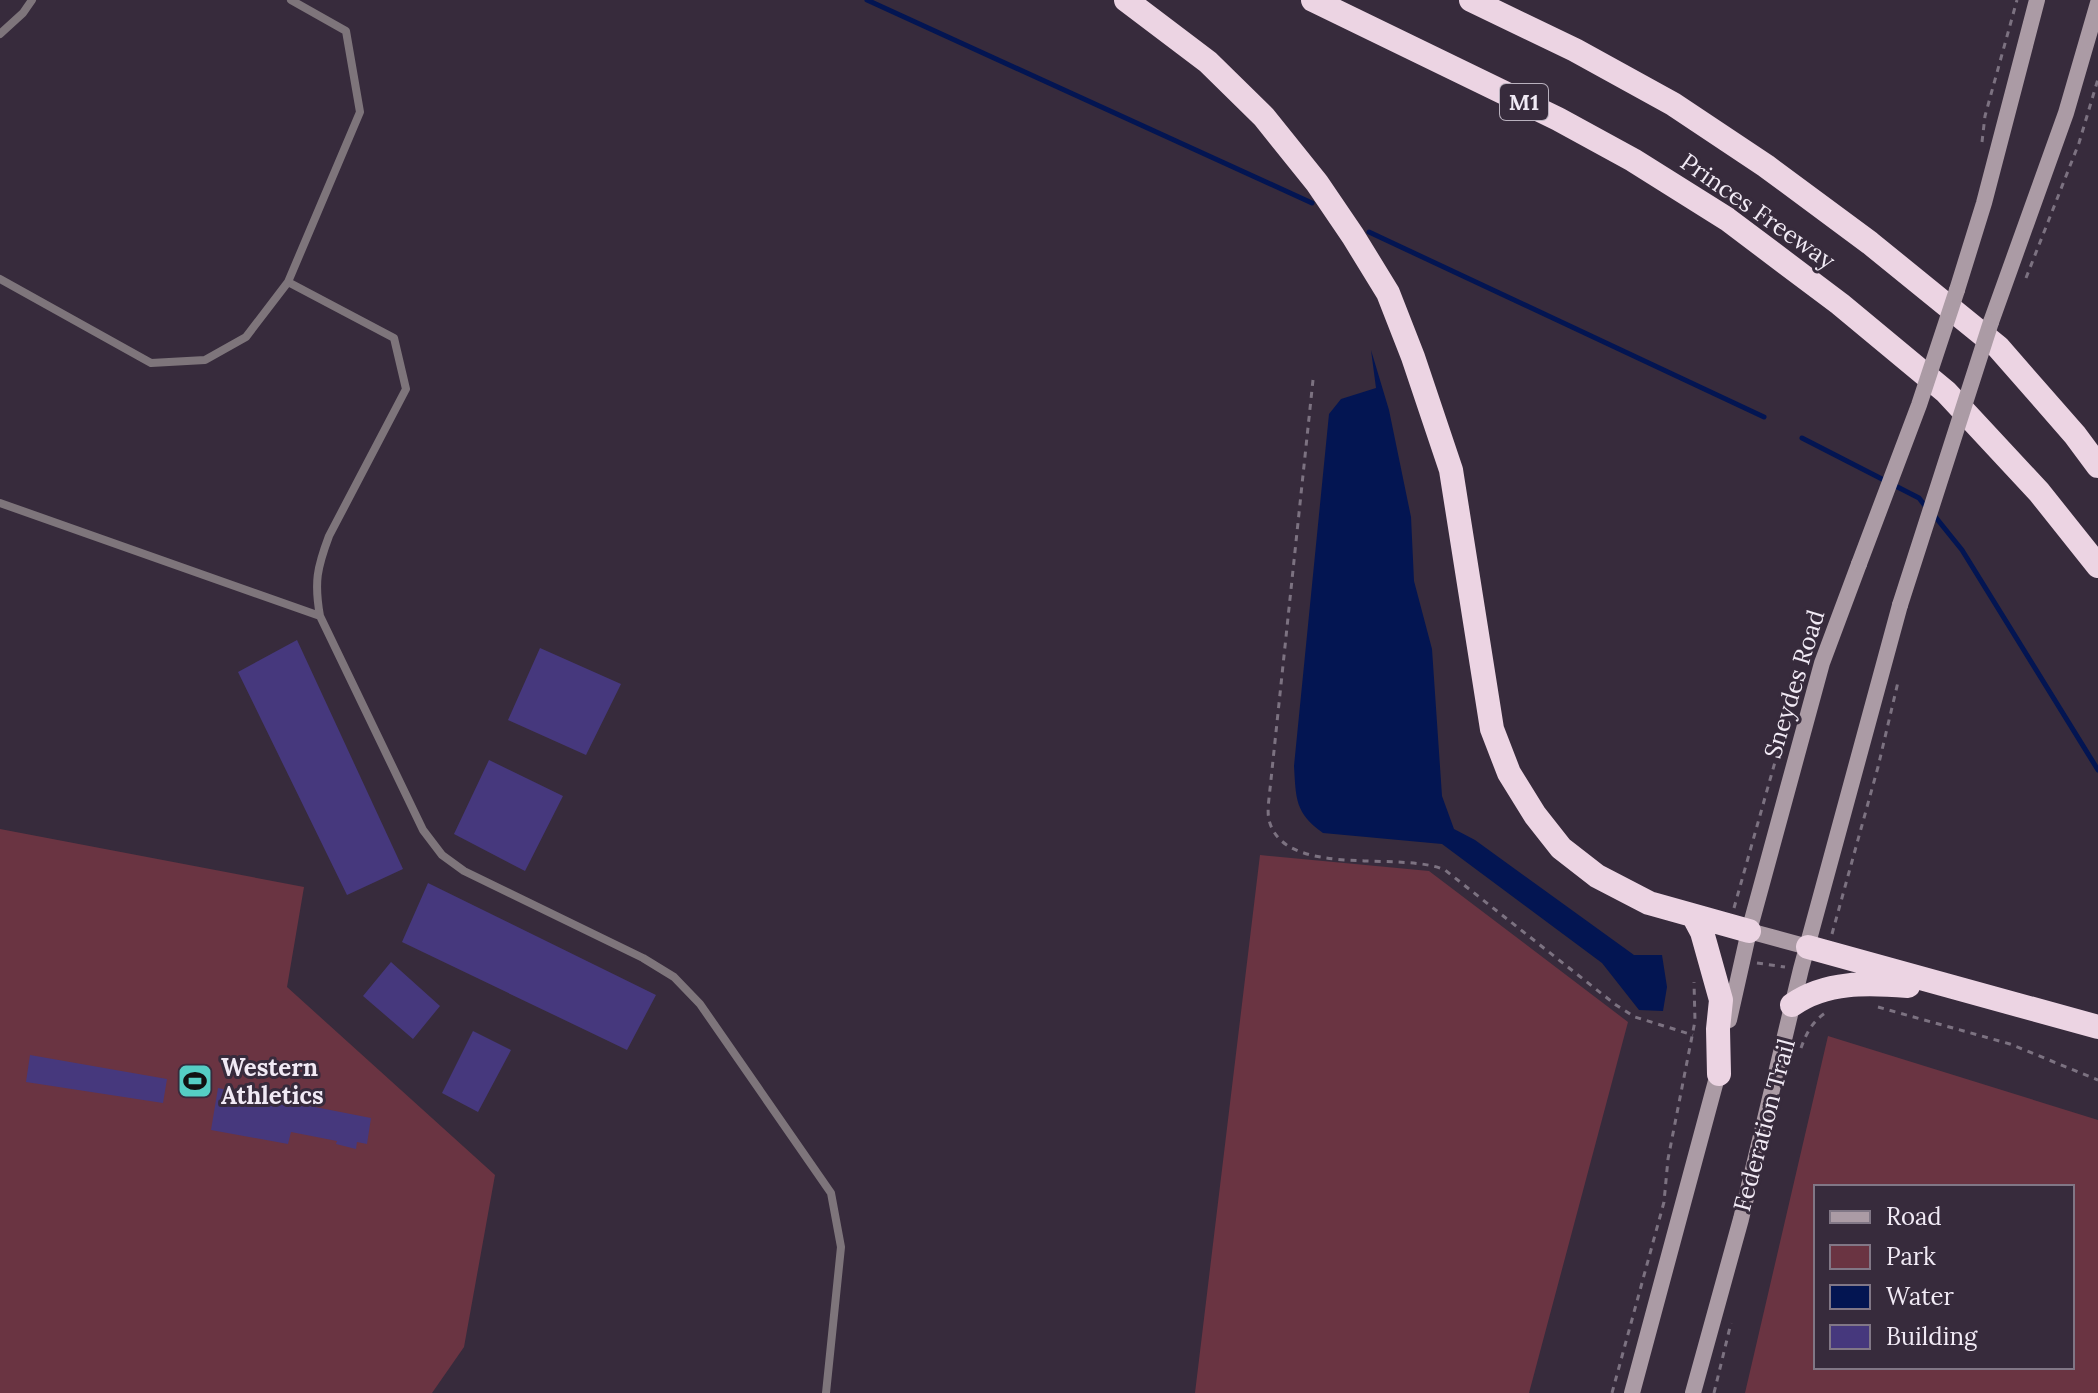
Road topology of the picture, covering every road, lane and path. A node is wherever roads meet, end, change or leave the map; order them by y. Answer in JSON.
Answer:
{"nodes":[{"id":1,"x":32,"y":0,"type":"edge"},
{"id":2,"x":291,"y":0,"type":"edge"},
{"id":3,"x":1126,"y":0,"type":"edge"},
{"id":4,"x":1313,"y":0,"type":"edge"},
{"id":5,"x":1471,"y":0,"type":"edge"},
{"id":6,"x":2037,"y":0,"type":"edge"},
{"id":7,"x":2098,"y":3,"type":"edge"},
{"id":8,"x":0,"y":34,"type":"edge"},
{"id":9,"x":2098,"y":79,"type":"edge"},
{"id":10,"x":0,"y":279,"type":"edge"},
{"id":11,"x":2024,"y":281,"type":"dead end"},
{"id":12,"x":288,"y":282,"type":"junction"},
{"id":13,"x":1313,"y":380,"type":"dead end"},
{"id":14,"x":2098,"y":466,"type":"edge"},
{"id":15,"x":0,"y":503,"type":"edge"},
{"id":16,"x":2098,"y":566,"type":"edge"},
{"id":17,"x":320,"y":616,"type":"junction"},
{"id":18,"x":1899,"y":678,"type":"dead end"},
{"id":19,"x":1694,"y":917,"type":"junction"},
{"id":20,"x":1749,"y":931,"type":"junction"},
{"id":21,"x":1812,"y":957,"type":"junction"},
{"id":22,"x":1742,"y":959,"type":"junction"},
{"id":23,"x":1966,"y":990,"type":"junction"},
{"id":24,"x":1829,"y":998,"type":"junction"},
{"id":25,"x":1869,"y":1004,"type":"dead end"},
{"id":26,"x":1792,"y":1005,"type":"junction"},
{"id":27,"x":2098,"y":1027,"type":"edge"},
{"id":28,"x":1693,"y":1035,"type":"dead end"},
{"id":29,"x":1799,"y":1052,"type":"dead end"},
{"id":30,"x":1719,"y":1074,"type":"junction"},
{"id":31,"x":2098,"y":1080,"type":"edge"},
{"id":32,"x":1733,"y":1317,"type":"dead end"},
{"id":33,"x":826,"y":1393,"type":"edge"},
{"id":34,"x":1632,"y":1393,"type":"edge"},
{"id":35,"x":1693,"y":1393,"type":"edge"},
{"id":36,"x":1714,"y":1393,"type":"edge"}],
"edges":[{"from":1,"to":8,"type":"lane"},
{"from":2,"to":12,"type":"lane"},
{"from":3,"to":19,"type":"highway"},
{"from":4,"to":16,"type":"highway","name":"Princes Freeway","number":"M1"},
{"from":5,"to":14,"type":"highway","name":"Princes Freeway"},
{"from":6,"to":20,"type":"main road","name":"Sneydes Road","bridge":true},
{"from":7,"to":21,"type":"main road","bridge":true},
{"from":9,"to":11,"type":"path"},
{"from":10,"to":12,"type":"lane"},
{"from":12,"to":17,"type":"lane"},
{"from":13,"to":28,"type":"path"},
{"from":15,"to":17,"type":"lane"},
{"from":17,"to":33,"type":"lane"},
{"from":18,"to":21,"type":"path"},
{"from":19,"to":20,"type":"highway"},
{"from":19,"to":30,"type":"highway"},
{"from":20,"to":21,"type":"main road"},
{"from":20,"to":22,"type":"main road","name":"Sneydes Road"},
{"from":21,"to":22,"type":"path"},
{"from":21,"to":23,"type":"highway"},
{"from":21,"to":26,"type":"main road"},
{"from":22,"to":30,"type":"main road","name":"Sneydes Road"},
{"from":23,"to":24,"type":"highway"},
{"from":23,"to":27,"type":"highway"},
{"from":24,"to":26,"type":"highway"},
{"from":24,"to":29,"type":"path","name":"Federation Trail"},
{"from":25,"to":31,"type":"path"},
{"from":26,"to":35,"type":"main road"},
{"from":30,"to":34,"type":"main road","name":"Sneydes Road"},
{"from":32,"to":36,"type":"path"}]}
